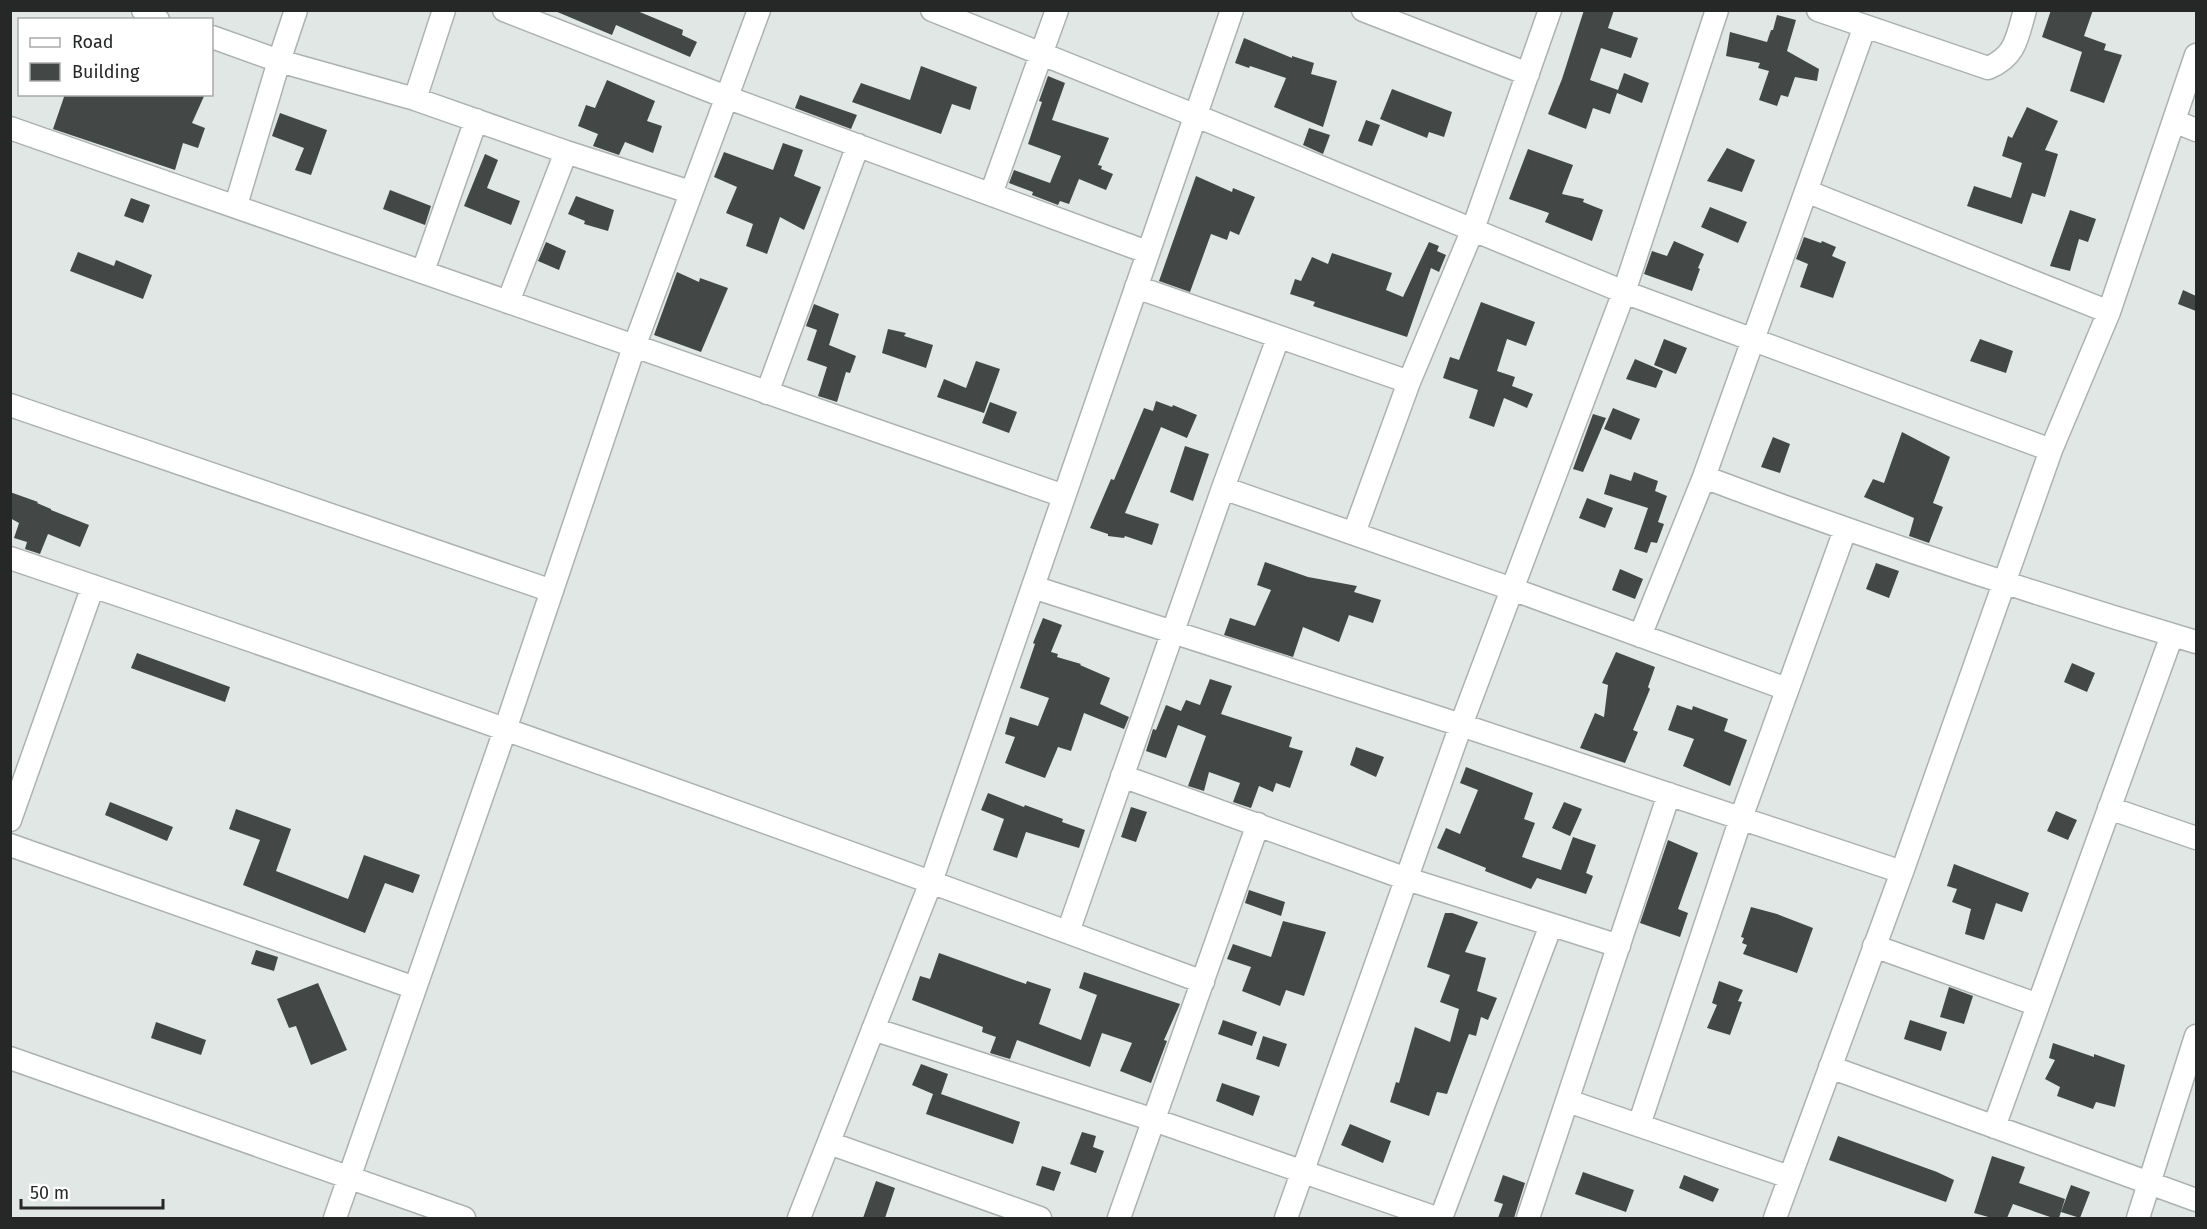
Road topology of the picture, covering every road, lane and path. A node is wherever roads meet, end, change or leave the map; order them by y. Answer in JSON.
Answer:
{"nodes":[{"id":1,"x":296,"y":10,"type":"edge"},
{"id":2,"x":444,"y":10,"type":"edge"},
{"id":3,"x":504,"y":10,"type":"edge"},
{"id":4,"x":759,"y":10,"type":"edge"},
{"id":5,"x":932,"y":10,"type":"edge"},
{"id":6,"x":1057,"y":10,"type":"edge"},
{"id":7,"x":1232,"y":10,"type":"edge"},
{"id":8,"x":1363,"y":10,"type":"edge"},
{"id":9,"x":1550,"y":10,"type":"edge"},
{"id":10,"x":1717,"y":10,"type":"edge"},
{"id":11,"x":1818,"y":10,"type":"edge"},
{"id":12,"x":2025,"y":10,"type":"edge"},
{"id":13,"x":1865,"y":26,"type":"junction"},
{"id":14,"x":213,"y":37,"type":"edge"},
{"id":15,"x":1042,"y":53,"type":"junction"},
{"id":16,"x":2196,"y":55,"type":"edge"},
{"id":17,"x":279,"y":61,"type":"junction"},
{"id":18,"x":1528,"y":74,"type":"junction"},
{"id":19,"x":726,"y":97,"type":"junction"},
{"id":20,"x":415,"y":99,"type":"junction"},
{"id":21,"x":1194,"y":115,"type":"junction"},
{"id":22,"x":476,"y":120,"type":"junction"},
{"id":23,"x":2174,"y":121,"type":"junction"},
{"id":24,"x":10,"y":128,"type":"edge"},
{"id":25,"x":2196,"y":129,"type":"edge"},
{"id":26,"x":858,"y":145,"type":"junction"},
{"id":27,"x":566,"y":152,"type":"junction"},
{"id":28,"x":1806,"y":191,"type":"junction"},
{"id":29,"x":690,"y":192,"type":"junction"},
{"id":30,"x":991,"y":194,"type":"junction"},
{"id":31,"x":236,"y":206,"type":"junction"},
{"id":32,"x":1473,"y":229,"type":"junction"},
{"id":33,"x":1147,"y":252,"type":"junction"},
{"id":34,"x":423,"y":271,"type":"junction"},
{"id":35,"x":1136,"y":287,"type":"junction"},
{"id":36,"x":1624,"y":292,"type":"junction"},
{"id":37,"x":508,"y":302,"type":"junction"},
{"id":38,"x":2109,"y":312,"type":"junction"},
{"id":39,"x":1278,"y":338,"type":"junction"},
{"id":40,"x":1754,"y":340,"type":"junction"},
{"id":41,"x":634,"y":347,"type":"junction"},
{"id":42,"x":1409,"y":382,"type":"junction"},
{"id":43,"x":767,"y":393,"type":"junction"},
{"id":44,"x":10,"y":405,"type":"edge"},
{"id":45,"x":2051,"y":450,"type":"junction"},
{"id":46,"x":1704,"y":477,"type":"junction"},
{"id":47,"x":1223,"y":488,"type":"junction"},
{"id":48,"x":1064,"y":496,"type":"junction"},
{"id":49,"x":1845,"y":530,"type":"junction"},
{"id":50,"x":1354,"y":533,"type":"junction"},
{"id":51,"x":10,"y":558,"type":"edge"},
{"id":52,"x":2003,"y":582,"type":"junction"},
{"id":53,"x":93,"y":586,"type":"junction"},
{"id":54,"x":1032,"y":587,"type":"junction"},
{"id":55,"x":1512,"y":589,"type":"junction"},
{"id":56,"x":552,"y":591,"type":"junction"},
{"id":57,"x":1173,"y":632,"type":"junction"},
{"id":58,"x":2172,"y":635,"type":"junction"},
{"id":59,"x":1640,"y":636,"type":"junction"},
{"id":60,"x":2196,"y":642,"type":"edge"},
{"id":61,"x":1787,"y":689,"type":"junction"},
{"id":62,"x":1461,"y":724,"type":"junction"},
{"id":63,"x":505,"y":730,"type":"junction"},
{"id":64,"x":1122,"y":776,"type":"junction"},
{"id":65,"x":1669,"y":794,"type":"junction"},
{"id":66,"x":2109,"y":808,"type":"junction"},
{"id":67,"x":1741,"y":818,"type":"junction"},
{"id":68,"x":10,"y":820,"type":"edge"},
{"id":69,"x":1258,"y":824,"type":"junction"},
{"id":70,"x":2196,"y":838,"type":"edge"},
{"id":71,"x":10,"y":845,"type":"edge"},
{"id":72,"x":1902,"y":872,"type":"junction"},
{"id":73,"x":1407,"y":879,"type":"junction"},
{"id":74,"x":931,"y":882,"type":"junction"},
{"id":75,"x":1551,"y":925,"type":"junction"},
{"id":76,"x":1068,"y":932,"type":"junction"},
{"id":77,"x":1619,"y":946,"type":"junction"},
{"id":78,"x":1874,"y":946,"type":"junction"},
{"id":79,"x":1203,"y":982,"type":"junction"},
{"id":80,"x":415,"y":988,"type":"junction"},
{"id":81,"x":2038,"y":1005,"type":"junction"},
{"id":82,"x":873,"y":1029,"type":"junction"},
{"id":83,"x":2196,"y":1036,"type":"edge"},
{"id":84,"x":10,"y":1058,"type":"edge"},
{"id":85,"x":1830,"y":1067,"type":"junction"},
{"id":86,"x":1568,"y":1101,"type":"junction"},
{"id":87,"x":1155,"y":1120,"type":"junction"},
{"id":88,"x":1639,"y":1125,"type":"junction"},
{"id":89,"x":1994,"y":1127,"type":"junction"},
{"id":90,"x":829,"y":1143,"type":"junction"},
{"id":91,"x":1302,"y":1172,"type":"junction"},
{"id":92,"x":1789,"y":1177,"type":"junction"},
{"id":93,"x":350,"y":1178,"type":"junction"},
{"id":94,"x":2150,"y":1183,"type":"junction"},
{"id":95,"x":2196,"y":1200,"type":"edge"},
{"id":96,"x":1028,"y":1217,"type":"edge"},
{"id":97,"x":335,"y":1218,"type":"edge"},
{"id":98,"x":464,"y":1218,"type":"edge"},
{"id":99,"x":800,"y":1218,"type":"edge"},
{"id":100,"x":1119,"y":1218,"type":"edge"},
{"id":101,"x":1286,"y":1218,"type":"edge"},
{"id":102,"x":1436,"y":1218,"type":"edge"},
{"id":103,"x":1441,"y":1218,"type":"edge"},
{"id":104,"x":1528,"y":1218,"type":"edge"},
{"id":105,"x":1775,"y":1218,"type":"edge"},
{"id":106,"x":2138,"y":1218,"type":"edge"}],
"edges":[{"from":1,"to":17,"type":"street"},
{"from":2,"to":20,"type":"street"},
{"from":3,"to":19,"type":"street"},
{"from":4,"to":19,"type":"street"},
{"from":5,"to":15,"type":"street"},
{"from":6,"to":15,"type":"street"},
{"from":7,"to":21,"type":"street"},
{"from":8,"to":18,"type":"street"},
{"from":9,"to":18,"type":"street"},
{"from":10,"to":36,"type":"street"},
{"from":11,"to":13,"type":"street"},
{"from":12,"to":13,"type":"street"},
{"from":13,"to":28,"type":"street"},
{"from":14,"to":17,"type":"street"},
{"from":15,"to":21,"type":"street"},
{"from":15,"to":30,"type":"street"},
{"from":16,"to":23,"type":"street"},
{"from":17,"to":20,"type":"street"},
{"from":17,"to":31,"type":"street"},
{"from":18,"to":32,"type":"street"},
{"from":19,"to":26,"type":"street"},
{"from":19,"to":29,"type":"street"},
{"from":20,"to":22,"type":"street"},
{"from":21,"to":32,"type":"street"},
{"from":21,"to":33,"type":"street"},
{"from":22,"to":27,"type":"street"},
{"from":22,"to":34,"type":"street"},
{"from":23,"to":25,"type":"street"},
{"from":23,"to":38,"type":"street"},
{"from":24,"to":31,"type":"street"},
{"from":26,"to":30,"type":"street"},
{"from":26,"to":43,"type":"street"},
{"from":27,"to":29,"type":"street"},
{"from":27,"to":37,"type":"street"},
{"from":28,"to":38,"type":"street"},
{"from":28,"to":40,"type":"street"},
{"from":29,"to":41,"type":"street"},
{"from":30,"to":33,"type":"street"},
{"from":31,"to":34,"type":"street"},
{"from":32,"to":36,"type":"street"},
{"from":32,"to":42,"type":"street"},
{"from":33,"to":35,"type":"street"},
{"from":34,"to":37,"type":"street"},
{"from":35,"to":39,"type":"street"},
{"from":35,"to":48,"type":"street"},
{"from":36,"to":40,"type":"street"},
{"from":36,"to":55,"type":"street"},
{"from":37,"to":41,"type":"street"},
{"from":38,"to":45,"type":"street"},
{"from":39,"to":42,"type":"street"},
{"from":39,"to":47,"type":"street"},
{"from":40,"to":45,"type":"street"},
{"from":40,"to":46,"type":"street"},
{"from":41,"to":43,"type":"street"},
{"from":41,"to":56,"type":"street"},
{"from":42,"to":50,"type":"street"},
{"from":43,"to":48,"type":"street"},
{"from":44,"to":56,"type":"street"},
{"from":45,"to":52,"type":"street"},
{"from":46,"to":49,"type":"street"},
{"from":46,"to":59,"type":"street"},
{"from":47,"to":50,"type":"street"},
{"from":47,"to":57,"type":"street"},
{"from":48,"to":54,"type":"street"},
{"from":49,"to":52,"type":"street"},
{"from":49,"to":61,"type":"street"},
{"from":50,"to":55,"type":"street"},
{"from":51,"to":53,"type":"street"},
{"from":52,"to":58,"type":"street"},
{"from":52,"to":72,"type":"street"},
{"from":53,"to":63,"type":"street"},
{"from":53,"to":68,"type":"street"},
{"from":54,"to":57,"type":"street"},
{"from":54,"to":74,"type":"street"},
{"from":55,"to":59,"type":"street"},
{"from":55,"to":62,"type":"street"},
{"from":56,"to":63,"type":"street"},
{"from":57,"to":62,"type":"street"},
{"from":57,"to":64,"type":"street"},
{"from":58,"to":60,"type":"street"},
{"from":58,"to":66,"type":"street"},
{"from":59,"to":61,"type":"street"},
{"from":61,"to":67,"type":"street"},
{"from":62,"to":65,"type":"street"},
{"from":62,"to":73,"type":"street"},
{"from":63,"to":74,"type":"street"},
{"from":63,"to":80,"type":"street"},
{"from":64,"to":69,"type":"street"},
{"from":64,"to":76,"type":"street"},
{"from":65,"to":67,"type":"street"},
{"from":65,"to":77,"type":"street"},
{"from":66,"to":70,"type":"street"},
{"from":66,"to":81,"type":"street"},
{"from":67,"to":72,"type":"street"},
{"from":67,"to":88,"type":"street"},
{"from":69,"to":73,"type":"street"},
{"from":69,"to":79,"type":"street"},
{"from":71,"to":80,"type":"street"},
{"from":72,"to":78,"type":"street"},
{"from":73,"to":75,"type":"street"},
{"from":73,"to":91,"type":"street"},
{"from":74,"to":76,"type":"street"},
{"from":74,"to":82,"type":"street"},
{"from":75,"to":77,"type":"street"},
{"from":75,"to":103,"type":"street"},
{"from":76,"to":79,"type":"street"},
{"from":77,"to":86,"type":"street"},
{"from":78,"to":81,"type":"street"},
{"from":78,"to":85,"type":"street"},
{"from":79,"to":87,"type":"street"},
{"from":80,"to":93,"type":"street"},
{"from":81,"to":89,"type":"street"},
{"from":82,"to":87,"type":"street"},
{"from":82,"to":90,"type":"street"},
{"from":83,"to":94,"type":"street"},
{"from":84,"to":93,"type":"street"},
{"from":85,"to":89,"type":"street"},
{"from":85,"to":92,"type":"street"},
{"from":86,"to":88,"type":"street"},
{"from":86,"to":104,"type":"street"},
{"from":87,"to":91,"type":"street"},
{"from":87,"to":100,"type":"street"},
{"from":88,"to":92,"type":"street"},
{"from":89,"to":94,"type":"street"},
{"from":90,"to":96,"type":"street"},
{"from":90,"to":99,"type":"street"},
{"from":91,"to":101,"type":"street"},
{"from":91,"to":102,"type":"street"},
{"from":92,"to":105,"type":"street"},
{"from":93,"to":97,"type":"street"},
{"from":93,"to":98,"type":"street"},
{"from":94,"to":95,"type":"street"},
{"from":94,"to":106,"type":"street"}]}
